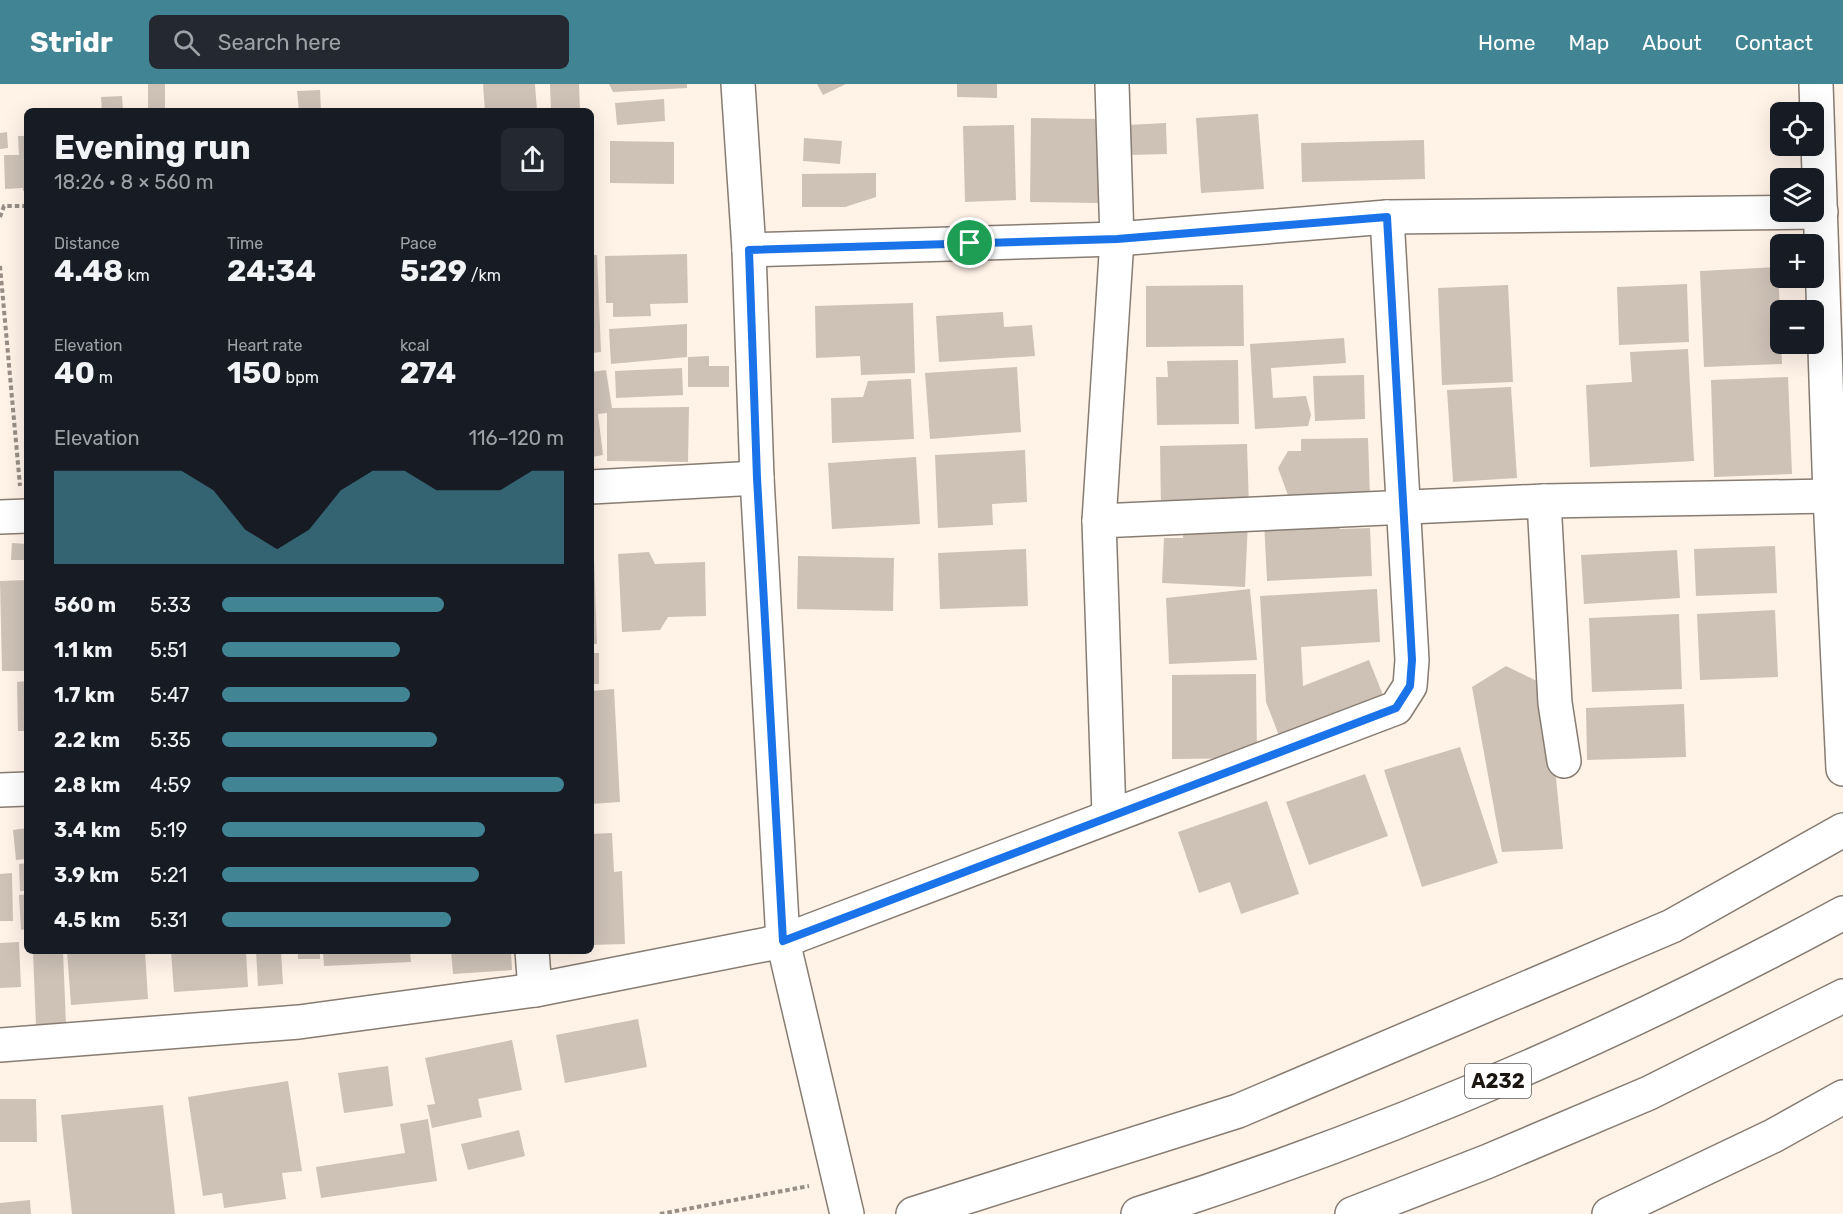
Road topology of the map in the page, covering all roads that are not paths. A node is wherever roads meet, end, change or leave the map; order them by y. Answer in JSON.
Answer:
{"nodes":[{"id":1,"x":738,"y":84,"type":"edge"},
{"id":2,"x":1112,"y":84,"type":"edge"},
{"id":3,"x":1816,"y":84,"type":"edge"},
{"id":4,"x":1819,"y":168,"type":"edge"},
{"id":5,"x":1770,"y":213,"type":"edge"},
{"id":6,"x":1387,"y":217,"type":"junction"},
{"id":7,"x":1821,"y":222,"type":"edge"},
{"id":8,"x":1117,"y":239,"type":"junction"},
{"id":9,"x":749,"y":250,"type":"junction"},
{"id":10,"x":757,"y":478,"type":"junction"},
{"id":11,"x":594,"y":487,"type":"edge"},
{"id":12,"x":1830,"y":496,"type":"junction"},
{"id":13,"x":1545,"y":501,"type":"junction"},
{"id":14,"x":1403,"y":507,"type":"junction"},
{"id":15,"x":1099,"y":521,"type":"junction"},
{"id":16,"x":1564,"y":761,"type":"dead end"},
{"id":17,"x":1843,"y":769,"type":"edge"},
{"id":18,"x":24,"y":789,"type":"edge"},
{"id":19,"x":0,"y":790,"type":"edge"},
{"id":20,"x":1109,"y":815,"type":"junction"},
{"id":21,"x":1843,"y":830,"type":"edge"},
{"id":22,"x":1843,"y":913,"type":"edge"},
{"id":23,"x":783,"y":941,"type":"junction"},
{"id":24,"x":532,"y":954,"type":"edge"},
{"id":25,"x":535,"y":990,"type":"junction"},
{"id":26,"x":1843,"y":996,"type":"edge"},
{"id":27,"x":0,"y":1045,"type":"edge"},
{"id":28,"x":1843,"y":1097,"type":"edge"},
{"id":29,"x":847,"y":1214,"type":"edge"},
{"id":30,"x":913,"y":1214,"type":"edge"},
{"id":31,"x":1138,"y":1214,"type":"edge"},
{"id":32,"x":1352,"y":1214,"type":"edge"},
{"id":33,"x":1609,"y":1214,"type":"edge"}],
"edges":[{"from":1,"to":9,"type":"main road"},
{"from":2,"to":8,"type":"main road"},
{"from":3,"to":4,"type":"main road"},
{"from":5,"to":6,"type":"main road"},
{"from":6,"to":8,"type":"main road"},
{"from":6,"to":14,"type":"main road"},
{"from":7,"to":12,"type":"main road"},
{"from":8,"to":9,"type":"main road"},
{"from":8,"to":15,"type":"main road"},
{"from":9,"to":10,"type":"main road"},
{"from":10,"to":11,"type":"main road"},
{"from":10,"to":23,"type":"main road"},
{"from":12,"to":13,"type":"main road"},
{"from":12,"to":17,"type":"main road"},
{"from":13,"to":14,"type":"main road"},
{"from":13,"to":16,"type":"main road"},
{"from":14,"to":15,"type":"main road"},
{"from":14,"to":20,"type":"main road"},
{"from":15,"to":20,"type":"main road"},
{"from":18,"to":19,"type":"main road"},
{"from":20,"to":23,"type":"main road"},
{"from":21,"to":30,"type":"main road"},
{"from":22,"to":31,"type":"main road","number":"A232"},
{"from":23,"to":25,"type":"main road"},
{"from":23,"to":29,"type":"main road"},
{"from":24,"to":25,"type":"main road"},
{"from":25,"to":27,"type":"main road"},
{"from":26,"to":32,"type":"main road"},
{"from":28,"to":33,"type":"main road"}]}
